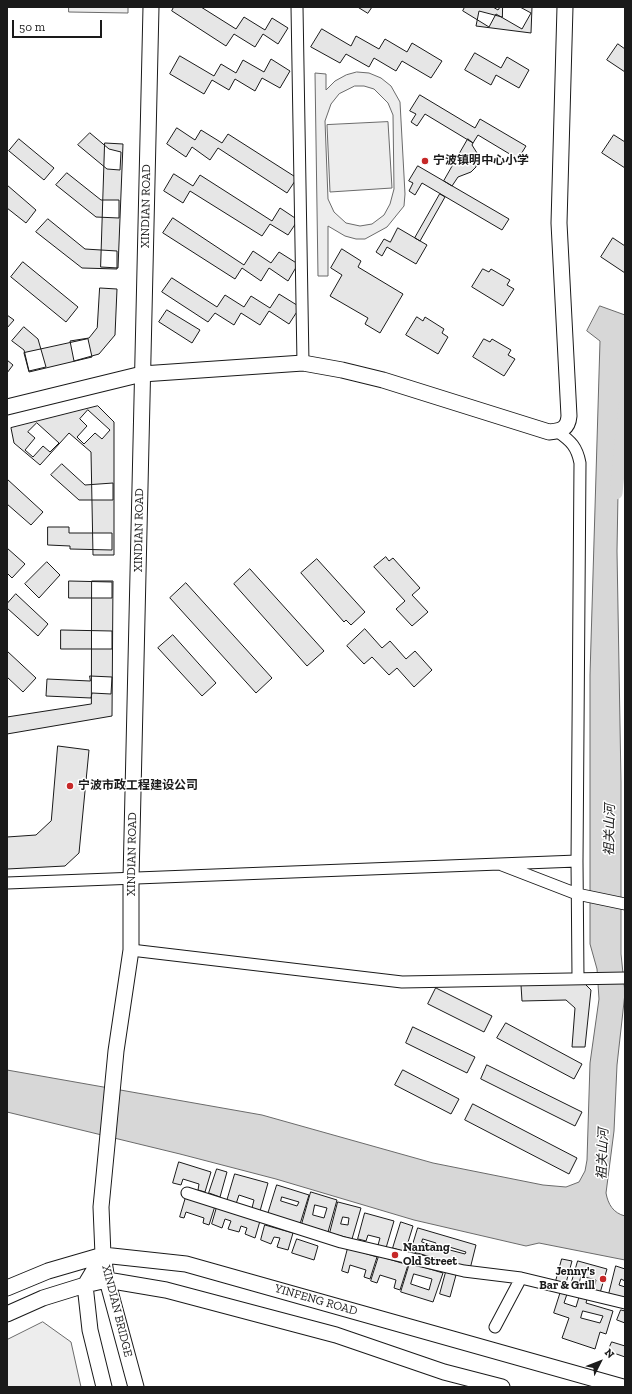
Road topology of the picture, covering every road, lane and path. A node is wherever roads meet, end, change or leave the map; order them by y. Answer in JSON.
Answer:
{"nodes":[{"id":1,"x":151,"y":7,"type":"edge"},
{"id":2,"x":297,"y":7,"type":"edge"},
{"id":3,"x":565,"y":7,"type":"edge"},
{"id":4,"x":303,"y":363,"type":"junction"},
{"id":5,"x":142,"y":374,"type":"junction"},
{"id":6,"x":7,"y":407,"type":"edge"},
{"id":7,"x":558,"y":432,"type":"junction"},
{"id":8,"x":577,"y":860,"type":"junction"},
{"id":9,"x":498,"y":864,"type":"junction"},
{"id":10,"x":131,"y":879,"type":"junction"},
{"id":11,"x":7,"y":883,"type":"edge"},
{"id":12,"x":582,"y":894,"type":"junction"},
{"id":13,"x":625,"y":904,"type":"edge"},
{"id":14,"x":131,"y":950,"type":"junction"},
{"id":15,"x":578,"y":978,"type":"junction"},
{"id":16,"x":625,"y":978,"type":"edge"},
{"id":17,"x":187,"y":1193,"type":"dead end"},
{"id":18,"x":103,"y":1255,"type":"junction"},
{"id":19,"x":521,"y":1278,"type":"junction"},
{"id":20,"x":107,"y":1280,"type":"junction"},
{"id":21,"x":84,"y":1285,"type":"junction"},
{"id":22,"x":7,"y":1288,"type":"edge"},
{"id":23,"x":625,"y":1303,"type":"edge"},
{"id":24,"x":7,"y":1314,"type":"edge"},
{"id":25,"x":495,"y":1327,"type":"dead end"},
{"id":26,"x":104,"y":1387,"type":"edge"},
{"id":27,"x":136,"y":1387,"type":"edge"},
{"id":28,"x":502,"y":1387,"type":"edge"},
{"id":29,"x":623,"y":1387,"type":"edge"}],
"edges":[{"from":1,"to":5,"type":"main road","name":"XINDIAN ROAD"},
{"from":2,"to":4,"type":"street"},
{"from":3,"to":7,"type":"main road"},
{"from":4,"to":5,"type":"main road"},
{"from":4,"to":7,"type":"main road"},
{"from":5,"to":6,"type":"main road"},
{"from":5,"to":10,"type":"main road","name":"XINDIAN ROAD"},
{"from":7,"to":8,"type":"street"},
{"from":8,"to":9,"type":"street"},
{"from":8,"to":12,"type":"street"},
{"from":9,"to":10,"type":"street"},
{"from":9,"to":12,"type":"street"},
{"from":10,"to":11,"type":"street"},
{"from":10,"to":14,"type":"main road","name":"XINDIAN ROAD"},
{"from":12,"to":13,"type":"street"},
{"from":12,"to":15,"type":"street"},
{"from":14,"to":15,"type":"street"},
{"from":14,"to":18,"type":"main road","name":"XINDIAN ROAD"},
{"from":15,"to":16,"type":"street"},
{"from":17,"to":19,"type":"street"},
{"from":18,"to":20,"type":"main road","name":"XINDIAN BRIDGE"},
{"from":18,"to":21,"type":"main road","name":"XINDIAN BRIDGE"},
{"from":18,"to":22,"type":"main road","name":"YINFENG ROAD"},
{"from":18,"to":29,"type":"main road","name":"YINFENG ROAD"},
{"from":19,"to":23,"type":"street"},
{"from":19,"to":25,"type":"street"},
{"from":20,"to":21,"type":"main road"},
{"from":20,"to":27,"type":"main road","name":"XINDIAN BRIDGE"},
{"from":20,"to":28,"type":"main road"},
{"from":21,"to":24,"type":"main road"},
{"from":21,"to":26,"type":"main road","name":"XINDIAN BRIDGE"}]}
